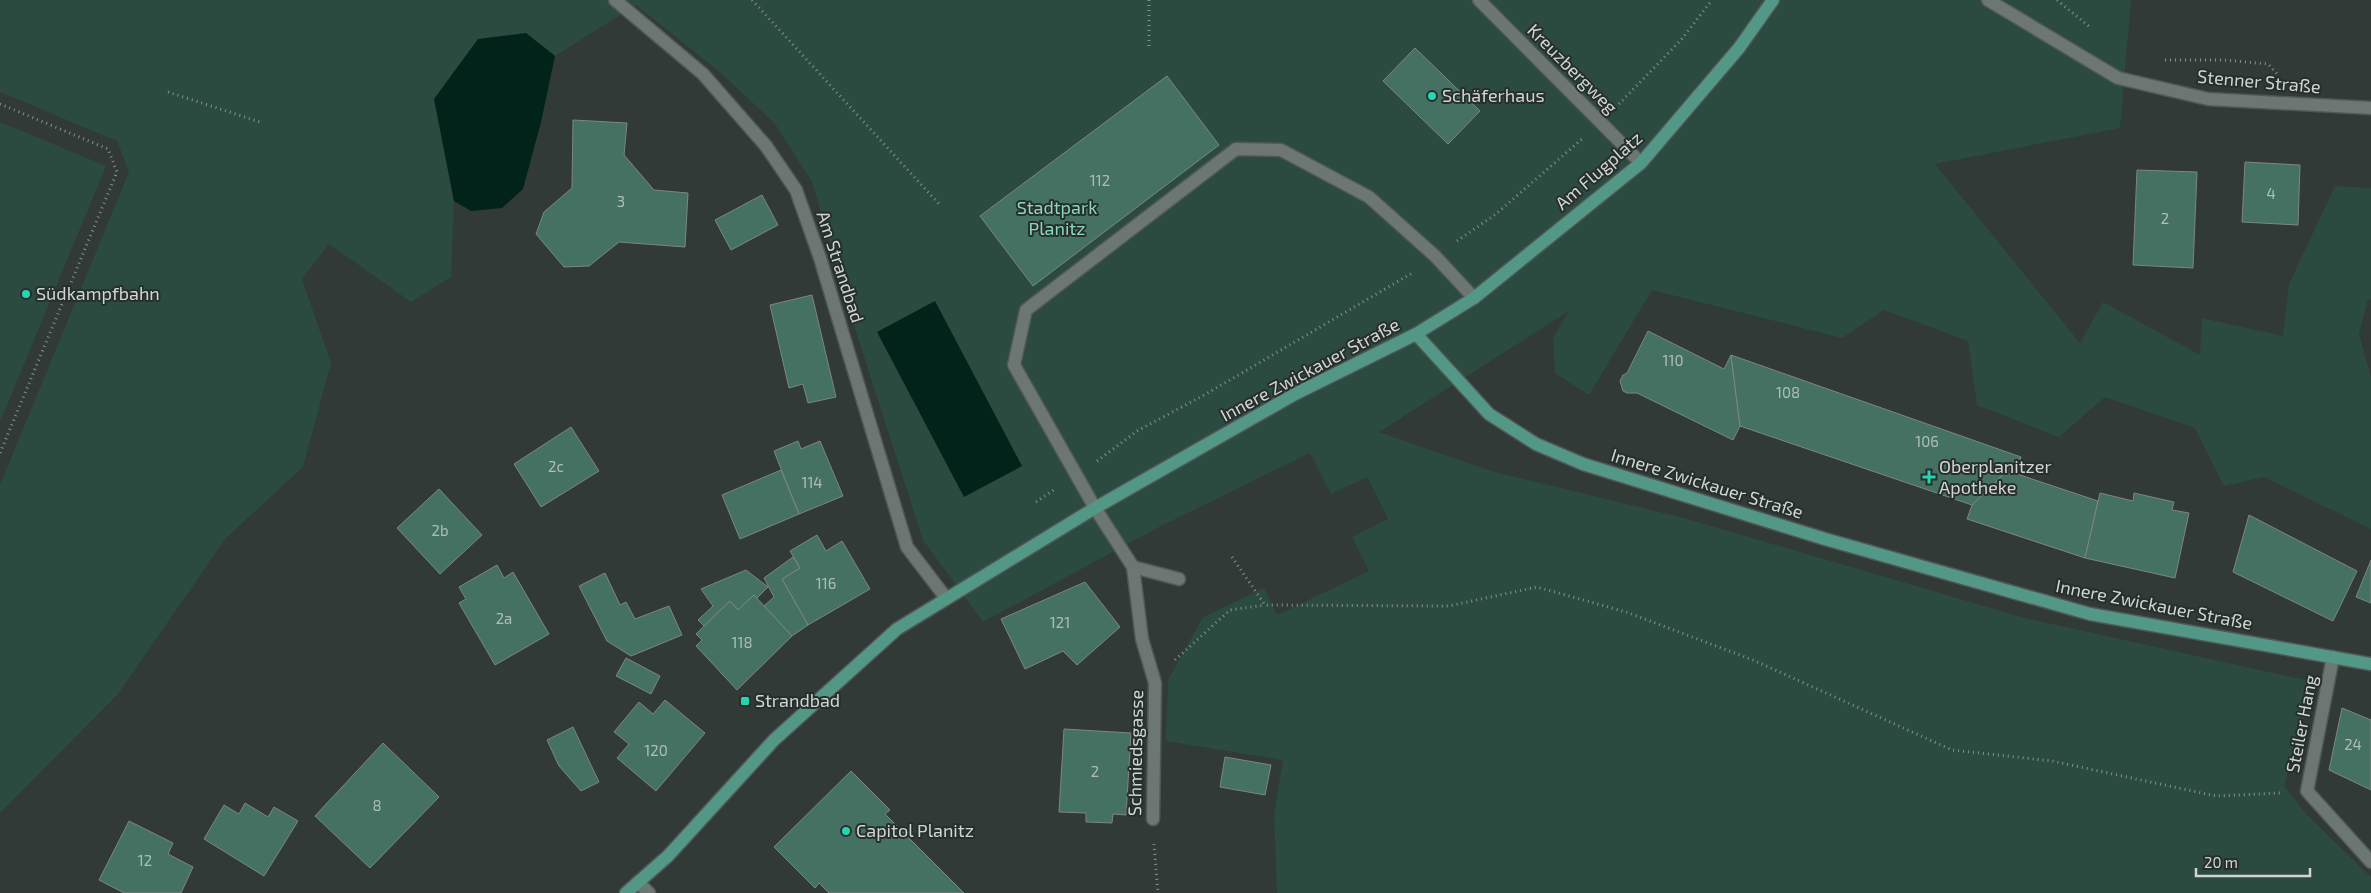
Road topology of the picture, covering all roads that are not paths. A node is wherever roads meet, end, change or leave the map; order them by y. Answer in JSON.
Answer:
{"nodes":[{"id":1,"x":615,"y":0,"type":"edge"},
{"id":2,"x":1479,"y":0,"type":"edge"},
{"id":3,"x":1773,"y":0,"type":"edge"},
{"id":4,"x":1988,"y":0,"type":"edge"},
{"id":5,"x":2371,"y":108,"type":"edge"},
{"id":6,"x":1641,"y":163,"type":"junction"},
{"id":7,"x":1474,"y":298,"type":"junction"},
{"id":8,"x":1416,"y":334,"type":"junction"},
{"id":9,"x":1095,"y":508,"type":"junction"},
{"id":10,"x":1134,"y":567,"type":"junction"},
{"id":11,"x":1180,"y":579,"type":"dead end"},
{"id":12,"x":946,"y":598,"type":"junction"},
{"id":13,"x":2333,"y":657,"type":"junction"},
{"id":14,"x":2371,"y":664,"type":"edge"},
{"id":15,"x":1153,"y":819,"type":"road end"},
{"id":16,"x":2371,"y":862,"type":"edge"},
{"id":17,"x":638,"y":882,"type":"junction"},
{"id":18,"x":626,"y":893,"type":"edge"},
{"id":19,"x":648,"y":893,"type":"edge"}],
"edges":[{"from":1,"to":12,"type":"street","name":"Am Strandbad"},
{"from":2,"to":6,"type":"street","name":"Kreuzbergweg"},
{"from":3,"to":6,"type":"main road","name":"Am Flugplatz"},
{"from":4,"to":5,"type":"street","name":"Stenner Straße"},
{"from":6,"to":7,"type":"main road","name":"Am Flugplatz"},
{"from":7,"to":8,"type":"main road","name":"Am Flugplatz"},
{"from":7,"to":9,"type":"street","name":"Schmiedsgasse"},
{"from":8,"to":9,"type":"main road","name":"Innere Zwickauer Straße"},
{"from":8,"to":13,"type":"main road","name":"Innere Zwickauer Straße"},
{"from":9,"to":10,"type":"street","name":"Schmiedsgasse"},
{"from":9,"to":12,"type":"main road","name":"Innere Zwickauer Straße"},
{"from":10,"to":11,"type":"street"},
{"from":10,"to":15,"type":"street","name":"Schmiedsgasse"},
{"from":12,"to":17,"type":"main road","name":"Innere Zwickauer Straße"},
{"from":13,"to":14,"type":"main road","name":"Innere Zwickauer Straße"},
{"from":13,"to":16,"type":"street","name":"Steiler Hang"},
{"from":17,"to":18,"type":"main road","name":"Innere Zwickauer Straße"},
{"from":17,"to":19,"type":"street"}]}
